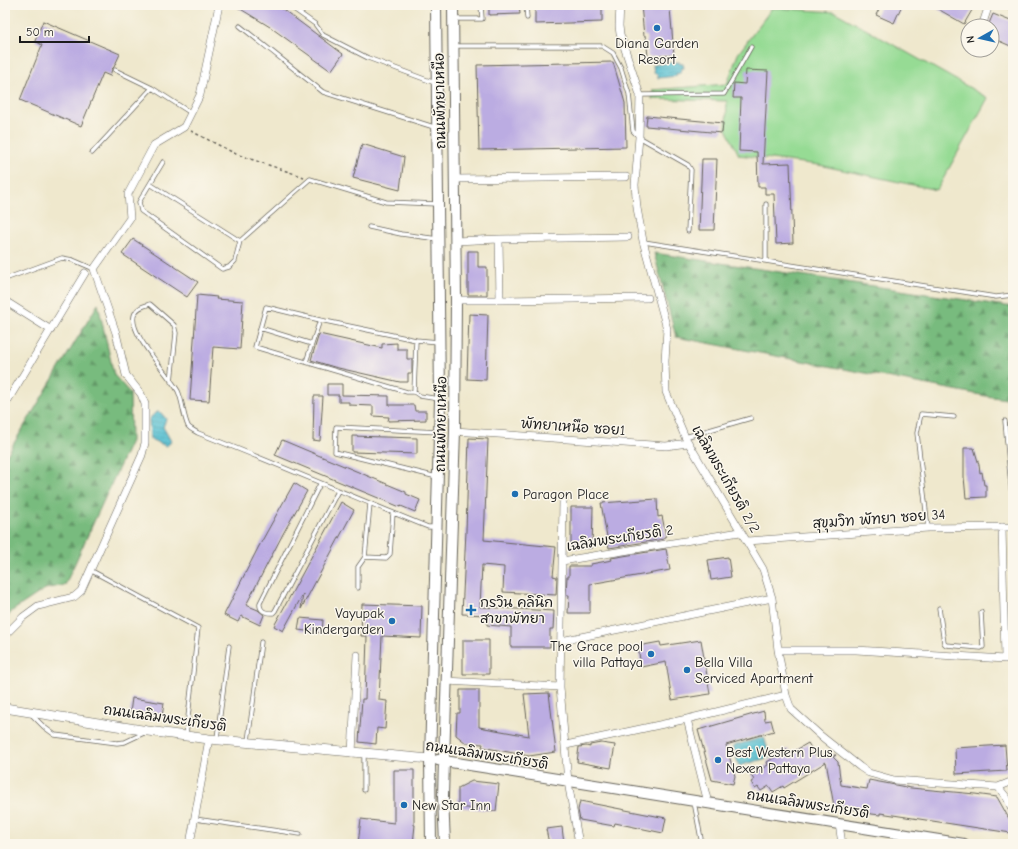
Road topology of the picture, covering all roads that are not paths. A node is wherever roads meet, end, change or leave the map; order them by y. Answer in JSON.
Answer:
{"nodes":[{"id":1,"x":219,"y":5,"type":"edge"},
{"id":2,"x":288,"y":5,"type":"edge"},
{"id":3,"x":436,"y":5,"type":"edge"},
{"id":4,"x":453,"y":5,"type":"edge"},
{"id":5,"x":482,"y":5,"type":"edge"},
{"id":6,"x":526,"y":5,"type":"edge"},
{"id":7,"x":620,"y":5,"type":"edge"},
{"id":8,"x":989,"y":5,"type":"edge"},
{"id":9,"x":527,"y":18,"type":"dead end"},
{"id":10,"x":985,"y":18,"type":"edge"},
{"id":11,"x":453,"y":19,"type":"junction"},
{"id":12,"x":240,"y":26,"type":"dead end"},
{"id":13,"x":454,"y":46,"type":"junction"},
{"id":14,"x":751,"y":47,"type":"dead end"},
{"id":15,"x":115,"y":70,"type":"dead end"},
{"id":16,"x":438,"y":84,"type":"junction"},
{"id":17,"x":152,"y":88,"type":"junction"},
{"id":18,"x":640,"y":95,"type":"junction"},
{"id":19,"x":191,"y":113,"type":"junction"},
{"id":20,"x":438,"y":128,"type":"junction"},
{"id":21,"x":639,"y":138,"type":"junction"},
{"id":22,"x":92,"y":153,"type":"dead end"},
{"id":23,"x":163,"y":162,"type":"dead end"},
{"id":24,"x":626,"y":178,"type":"dead end"},
{"id":25,"x":455,"y":179,"type":"junction"},
{"id":26,"x":150,"y":184,"type":"junction"},
{"id":27,"x":439,"y":204,"type":"junction"},
{"id":28,"x":766,"y":204,"type":"dead end"},
{"id":29,"x":369,"y":226,"type":"dead end"},
{"id":30,"x":688,"y":231,"type":"dead end"},
{"id":31,"x":628,"y":237,"type":"dead end"},
{"id":32,"x":439,"y":239,"type":"junction"},
{"id":33,"x":500,"y":239,"type":"junction"},
{"id":34,"x":240,"y":241,"type":"junction"},
{"id":35,"x":455,"y":241,"type":"junction"},
{"id":36,"x":643,"y":241,"type":"junction"},
{"id":37,"x":766,"y":260,"type":"junction"},
{"id":38,"x":94,"y":269,"type":"junction"},
{"id":39,"x":85,"y":273,"type":"dead end"},
{"id":40,"x":5,"y":279,"type":"edge"},
{"id":41,"x":1013,"y":295,"type":"edge"},
{"id":42,"x":648,"y":298,"type":"dead end"},
{"id":43,"x":456,"y":300,"type":"junction"},
{"id":44,"x":500,"y":300,"type":"junction"},
{"id":45,"x":5,"y":301,"type":"edge"},
{"id":46,"x":320,"y":320,"type":"junction"},
{"id":47,"x":260,"y":328,"type":"junction"},
{"id":48,"x":51,"y":330,"type":"junction"},
{"id":49,"x":416,"y":340,"type":"junction"},
{"id":50,"x":439,"y":342,"type":"junction"},
{"id":51,"x":312,"y":344,"type":"junction"},
{"id":52,"x":306,"y":362,"type":"junction"},
{"id":53,"x":171,"y":382,"type":"junction"},
{"id":54,"x":414,"y":392,"type":"junction"},
{"id":55,"x":440,"y":400,"type":"junction"},
{"id":56,"x":5,"y":406,"type":"edge"},
{"id":57,"x":752,"y":418,"type":"dead end"},
{"id":58,"x":954,"y":418,"type":"dead end"},
{"id":59,"x":1005,"y":421,"type":"dead end"},
{"id":60,"x":455,"y":431,"type":"junction"},
{"id":61,"x":439,"y":432,"type":"junction"},
{"id":62,"x":686,"y":440,"type":"junction"},
{"id":63,"x":438,"y":477,"type":"junction"},
{"id":64,"x":320,"y":484,"type":"junction"},
{"id":65,"x":338,"y":491,"type":"junction"},
{"id":66,"x":563,"y":501,"type":"dead end"},
{"id":67,"x":370,"y":504,"type":"junction"},
{"id":68,"x":1013,"y":508,"type":"edge"},
{"id":69,"x":392,"y":513,"type":"junction"},
{"id":70,"x":436,"y":527,"type":"junction"},
{"id":71,"x":1002,"y":527,"type":"junction"},
{"id":72,"x":1013,"y":527,"type":"edge"},
{"id":73,"x":928,"y":528,"type":"junction"},
{"id":74,"x":740,"y":532,"type":"junction"},
{"id":75,"x":747,"y":541,"type":"junction"},
{"id":76,"x":365,"y":557,"type":"junction"},
{"id":77,"x":562,"y":561,"type":"junction"},
{"id":78,"x":90,"y":570,"type":"junction"},
{"id":79,"x":358,"y":588,"type":"dead end"},
{"id":80,"x":772,"y":598,"type":"junction"},
{"id":81,"x":939,"y":608,"type":"dead end"},
{"id":82,"x":981,"y":612,"type":"dead end"},
{"id":83,"x":5,"y":635,"type":"edge"},
{"id":84,"x":561,"y":641,"type":"junction"},
{"id":85,"x":261,"y":642,"type":"dead end"},
{"id":86,"x":229,"y":646,"type":"dead end"},
{"id":87,"x":960,"y":647,"type":"junction"},
{"id":88,"x":778,"y":650,"type":"junction"},
{"id":89,"x":357,"y":655,"type":"dead end"},
{"id":90,"x":961,"y":656,"type":"junction"},
{"id":91,"x":446,"y":681,"type":"junction"},
{"id":92,"x":560,"y":688,"type":"junction"},
{"id":93,"x":786,"y":695,"type":"junction"},
{"id":94,"x":5,"y":708,"type":"edge"},
{"id":95,"x":29,"y":712,"type":"junction"},
{"id":96,"x":687,"y":719,"type":"junction"},
{"id":97,"x":148,"y":731,"type":"junction"},
{"id":98,"x":186,"y":735,"type":"junction"},
{"id":99,"x":213,"y":739,"type":"junction"},
{"id":100,"x":248,"y":742,"type":"junction"},
{"id":101,"x":566,"y":745,"type":"junction"},
{"id":102,"x":352,"y":753,"type":"junction"},
{"id":103,"x":364,"y":754,"type":"junction"},
{"id":104,"x":430,"y":759,"type":"junction"},
{"id":105,"x":444,"y":760,"type":"junction"},
{"id":106,"x":568,"y":782,"type":"junction"},
{"id":107,"x":1013,"y":782,"type":"edge"},
{"id":108,"x":998,"y":787,"type":"junction"},
{"id":109,"x":364,"y":790,"type":"dead end"},
{"id":110,"x":694,"y":801,"type":"junction"},
{"id":111,"x":708,"y":803,"type":"junction"},
{"id":112,"x":1013,"y":811,"type":"edge"},
{"id":113,"x":194,"y":818,"type":"junction"},
{"id":114,"x":839,"y":824,"type":"junction"},
{"id":115,"x":300,"y":834,"type":"dead end"},
{"id":116,"x":190,"y":844,"type":"edge"},
{"id":117,"x":431,"y":844,"type":"edge"},
{"id":118,"x":445,"y":844,"type":"edge"},
{"id":119,"x":579,"y":844,"type":"edge"},
{"id":120,"x":702,"y":844,"type":"edge"},
{"id":121,"x":842,"y":844,"type":"edge"},
{"id":122,"x":964,"y":844,"type":"edge"}],
"edges":[{"from":1,"to":19,"type":"street"},
{"from":2,"to":16,"type":"lane"},
{"from":3,"to":16,"type":"main road","name":"ถนนพัทยาเหนือ"},
{"from":4,"to":11,"type":"main road","name":"ถนนพัทยาเหนือ"},
{"from":5,"to":11,"type":"lane"},
{"from":6,"to":9,"type":"lane"},
{"from":7,"to":18,"type":"street","name":"เฉลิมพระเกียรติ 2/2"},
{"from":8,"to":10,"type":"street"},
{"from":11,"to":13,"type":"main road","name":"ถนนพัทยาเหนือ"},
{"from":12,"to":20,"type":"lane"},
{"from":13,"to":21,"type":"lane"},
{"from":13,"to":25,"type":"main road","name":"ถนนพัทยาเหนือ"},
{"from":14,"to":18,"type":"lane"},
{"from":15,"to":17,"type":"lane"},
{"from":16,"to":20,"type":"main road","name":"ถนนพัทยาเหนือ"},
{"from":17,"to":19,"type":"lane"},
{"from":17,"to":22,"type":"lane"},
{"from":18,"to":21,"type":"street","name":"เฉลิมพระเกียรติ 2/2"},
{"from":19,"to":38,"type":"street"},
{"from":20,"to":27,"type":"main road","name":"ถนนพัทยาเหนือ"},
{"from":21,"to":30,"type":"lane"},
{"from":21,"to":36,"type":"street","name":"เฉลิมพระเกียรติ 2/2"},
{"from":23,"to":26,"type":"lane"},
{"from":24,"to":25,"type":"street"},
{"from":25,"to":35,"type":"main road","name":"ถนนพัทยาเหนือ"},
{"from":26,"to":34,"type":"lane"},
{"from":26,"to":34,"type":"lane"},
{"from":27,"to":32,"type":"main road","name":"ถนนพัทยาเหนือ"},
{"from":27,"to":34,"type":"lane"},
{"from":28,"to":37,"type":"lane"},
{"from":29,"to":32,"type":"lane"},
{"from":31,"to":33,"type":"street"},
{"from":32,"to":50,"type":"main road","name":"ถนนพัทยาเหนือ"},
{"from":33,"to":35,"type":"street"},
{"from":33,"to":44,"type":"street"},
{"from":35,"to":43,"type":"main road","name":"ถนนพัทยาเหนือ"},
{"from":36,"to":37,"type":"lane"},
{"from":36,"to":62,"type":"street","name":"เฉลิมพระเกียรติ 2/2"},
{"from":37,"to":41,"type":"lane"},
{"from":38,"to":40,"type":"lane"},
{"from":38,"to":78,"type":"street"},
{"from":39,"to":48,"type":"street"},
{"from":42,"to":44,"type":"street"},
{"from":43,"to":44,"type":"street"},
{"from":43,"to":60,"type":"main road","name":"ถนนพัทยาเหนือ"},
{"from":45,"to":48,"type":"street"},
{"from":46,"to":47,"type":"lane"},
{"from":46,"to":49,"type":"lane"},
{"from":46,"to":51,"type":"lane"},
{"from":47,"to":51,"type":"lane"},
{"from":47,"to":52,"type":"lane"},
{"from":48,"to":56,"type":"street"},
{"from":49,"to":50,"type":"lane"},
{"from":49,"to":54,"type":"lane"},
{"from":50,"to":55,"type":"main road","name":"ถนนพัทยาเหนือ"},
{"from":51,"to":52,"type":"lane"},
{"from":52,"to":54,"type":"lane"},
{"from":53,"to":53,"type":"lane"},
{"from":53,"to":64,"type":"lane"},
{"from":54,"to":55,"type":"lane"},
{"from":55,"to":61,"type":"main road","name":"ถนนพัทยาเหนือ"},
{"from":57,"to":62,"type":"lane"},
{"from":58,"to":73,"type":"lane"},
{"from":59,"to":68,"type":"lane"},
{"from":60,"to":62,"type":"street","name":"พัทยาเหนือ ซอย1"},
{"from":60,"to":91,"type":"main road","name":"ถนนพัทยาเหนือ"},
{"from":61,"to":63,"type":"main road","name":"ถนนพัทยาเหนือ"},
{"from":61,"to":63,"type":"lane"},
{"from":62,"to":74,"type":"street","name":"เฉลิมพระเกียรติ 2/2"},
{"from":63,"to":70,"type":"main road","name":"ถนนพัทยาเหนือ"},
{"from":64,"to":65,"type":"lane"},
{"from":64,"to":65,"type":"lane"},
{"from":65,"to":67,"type":"lane"},
{"from":66,"to":77,"type":"street","name":"เฉลิมพระเกียรติ 2"},
{"from":67,"to":69,"type":"lane"},
{"from":67,"to":76,"type":"lane"},
{"from":69,"to":70,"type":"lane"},
{"from":69,"to":76,"type":"lane"},
{"from":70,"to":104,"type":"main road","name":"ถนนพัทยาเหนือ"},
{"from":71,"to":72,"type":"street","name":"สุขุมวิท พัทยา ซอย 34"},
{"from":71,"to":73,"type":"street","name":"สุขุมวิท พัทยา ซอย 34"},
{"from":71,"to":90,"type":"street"},
{"from":73,"to":75,"type":"street","name":"สุขุมวิท พัทยา ซอย 34"},
{"from":74,"to":75,"type":"street","name":"เฉลิมพระเกียรติ 2/2"},
{"from":74,"to":77,"type":"street","name":"เฉลิมพระเกียรติ 2"},
{"from":75,"to":80,"type":"street","name":"เฉลิมพระเกียรติ 2/2"},
{"from":76,"to":79,"type":"lane"},
{"from":77,"to":84,"type":"street"},
{"from":78,"to":83,"type":"street"},
{"from":78,"to":98,"type":"lane"},
{"from":80,"to":84,"type":"street"},
{"from":80,"to":88,"type":"street","name":"เฉลิมพระเกียรติ 2/2"},
{"from":81,"to":87,"type":"lane"},
{"from":82,"to":87,"type":"lane"},
{"from":84,"to":92,"type":"street"},
{"from":85,"to":100,"type":"lane"},
{"from":86,"to":99,"type":"lane"},
{"from":87,"to":90,"type":"lane"},
{"from":88,"to":90,"type":"street"},
{"from":88,"to":93,"type":"street","name":"เฉลิมพระเกียรติ 2/2"},
{"from":89,"to":102,"type":"street"},
{"from":91,"to":92,"type":"street"},
{"from":91,"to":105,"type":"main road","name":"ถนนพัทยาเหนือ"},
{"from":92,"to":101,"type":"street"},
{"from":93,"to":96,"type":"street"},
{"from":93,"to":108,"type":"street","name":"เฉลิมพระเกียรติ 2/2"},
{"from":94,"to":95,"type":"street","name":"ถนนเฉลิมพระเกียรติ"},
{"from":95,"to":97,"type":"street","name":"ถนนเฉลิมพระเกียรติ"},
{"from":95,"to":97,"type":"lane"},
{"from":96,"to":101,"type":"street"},
{"from":96,"to":111,"type":"street"},
{"from":97,"to":98,"type":"street","name":"ถนนเฉลิมพระเกียรติ"},
{"from":98,"to":99,"type":"street","name":"ถนนเฉลิมพระเกียรติ"},
{"from":99,"to":100,"type":"street","name":"ถนนเฉลิมพระเกียรติ"},
{"from":99,"to":113,"type":"street"},
{"from":100,"to":102,"type":"street","name":"ถนนเฉลิมพระเกียรติ"},
{"from":101,"to":106,"type":"street"},
{"from":102,"to":103,"type":"street","name":"ถนนเฉลิมพระเกียรติ"},
{"from":103,"to":104,"type":"street","name":"ถนนเฉลิมพระเกียรติ"},
{"from":103,"to":109,"type":"lane"},
{"from":104,"to":105,"type":"main road","name":"ถนนเฉลิมพระเกียรติ"},
{"from":104,"to":117,"type":"main road","name":"ถนนพัทยาเหนือ"},
{"from":105,"to":106,"type":"main road","name":"ถนนเฉลิมพระเกียรติ"},
{"from":105,"to":118,"type":"main road","name":"ถนนพัทยาเหนือ"},
{"from":106,"to":110,"type":"main road","name":"ถนนเฉลิมพระเกียรติ"},
{"from":106,"to":119,"type":"street"},
{"from":107,"to":108,"type":"street"},
{"from":108,"to":112,"type":"street"},
{"from":110,"to":111,"type":"main road","name":"ถนนเฉลิมพระเกียรติ"},
{"from":110,"to":120,"type":"lane"},
{"from":111,"to":114,"type":"main road","name":"ถนนเฉลิมพระเกียรติ"},
{"from":113,"to":115,"type":"lane"},
{"from":113,"to":116,"type":"street"},
{"from":114,"to":121,"type":"street"},
{"from":114,"to":122,"type":"main road","name":"ถนนเฉลิมพระเกียรติ"}]}
